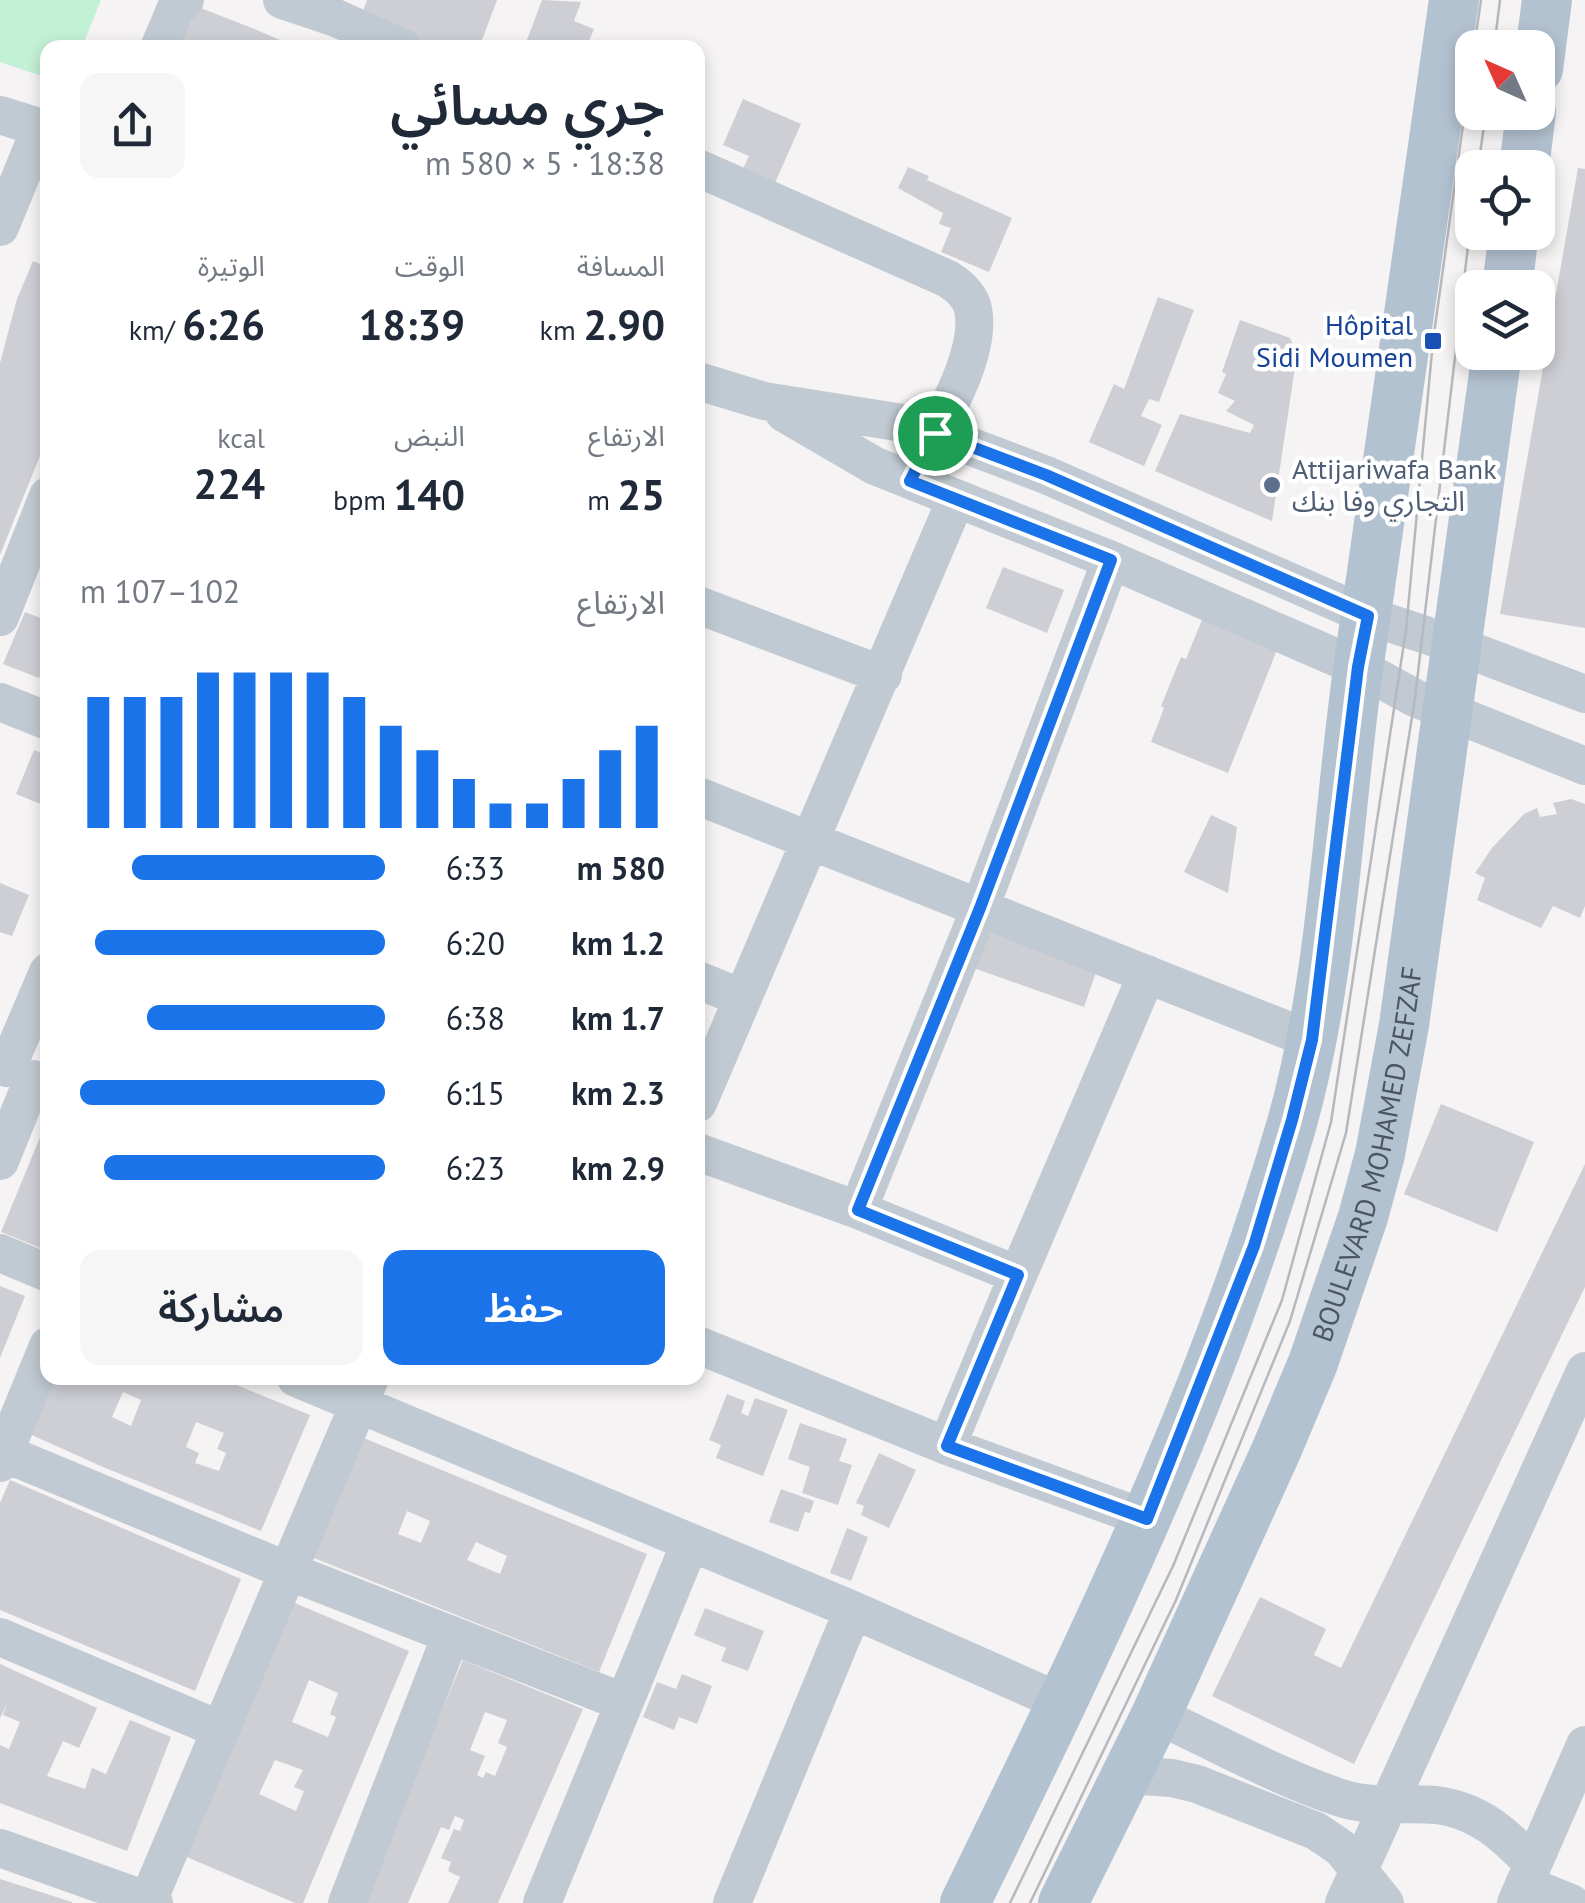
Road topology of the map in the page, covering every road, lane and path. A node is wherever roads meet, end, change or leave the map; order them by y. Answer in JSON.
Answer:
{"nodes":[{"id":1,"x":185,"y":0,"type":"edge"},
{"id":2,"x":282,"y":0,"type":"edge"},
{"id":3,"x":1454,"y":0,"type":"edge"},
{"id":4,"x":1547,"y":0,"type":"edge"},
{"id":5,"x":1543,"y":30,"type":"edge"},
{"id":6,"x":163,"y":40,"type":"edge"},
{"id":7,"x":384,"y":40,"type":"edge"},
{"id":8,"x":0,"y":115,"type":"edge"},
{"id":9,"x":40,"y":127,"type":"edge"},
{"id":10,"x":40,"y":137,"type":"edge"},
{"id":11,"x":705,"y":171,"type":"edge"},
{"id":12,"x":0,"y":227,"type":"edge"},
{"id":13,"x":1494,"y":370,"type":"edge"},
{"id":14,"x":705,"y":383,"type":"edge"},
{"id":15,"x":764,"y":402,"type":"junction"},
{"id":16,"x":935,"y":433,"type":"junction"},
{"id":17,"x":910,"y":481,"type":"junction"},
{"id":18,"x":956,"y":499,"type":"junction"},
{"id":19,"x":39,"y":539,"type":"edge"},
{"id":20,"x":1111,"y":560,"type":"junction"},
{"id":21,"x":705,"y":608,"type":"edge"},
{"id":22,"x":1368,"y":616,"type":"junction"},
{"id":23,"x":0,"y":617,"type":"edge"},
{"id":24,"x":1456,"y":645,"type":"junction"},
{"id":25,"x":1358,"y":667,"type":"junction"},
{"id":26,"x":883,"y":674,"type":"junction"},
{"id":27,"x":1585,"y":694,"type":"edge"},
{"id":28,"x":0,"y":702,"type":"edge"},
{"id":29,"x":1446,"y":709,"type":"junction"},
{"id":30,"x":40,"y":717,"type":"edge"},
{"id":31,"x":1585,"y":766,"type":"edge"},
{"id":32,"x":705,"y":799,"type":"edge"},
{"id":33,"x":811,"y":842,"type":"junction"},
{"id":34,"x":980,"y":908,"type":"junction"},
{"id":35,"x":1147,"y":974,"type":"junction"},
{"id":36,"x":705,"y":983,"type":"edge"},
{"id":37,"x":742,"y":998,"type":"junction"},
{"id":38,"x":40,"y":1003,"type":"edge"},
{"id":39,"x":1312,"y":1040,"type":"junction"},
{"id":40,"x":22,"y":1074,"type":"edge"},
{"id":41,"x":705,"y":1086,"type":"edge"},
{"id":42,"x":705,"y":1155,"type":"edge"},
{"id":43,"x":0,"y":1161,"type":"edge"},
{"id":44,"x":858,"y":1210,"type":"junction"},
{"id":45,"x":0,"y":1254,"type":"edge"},
{"id":46,"x":40,"y":1271,"type":"edge"},
{"id":47,"x":1018,"y":1275,"type":"junction"},
{"id":48,"x":705,"y":1348,"type":"edge"},
{"id":49,"x":40,"y":1365,"type":"edge"},
{"id":50,"x":1585,"y":1370,"type":"edge"},
{"id":51,"x":336,"y":1385,"type":"edge"},
{"id":52,"x":364,"y":1390,"type":"edge"},
{"id":53,"x":947,"y":1446,"type":"junction"},
{"id":54,"x":2,"y":1458,"type":"edge"},
{"id":55,"x":1147,"y":1519,"type":"junction"},
{"id":56,"x":690,"y":1543,"type":"junction"},
{"id":57,"x":288,"y":1571,"type":"junction"},
{"id":58,"x":853,"y":1610,"type":"junction"},
{"id":59,"x":451,"y":1634,"type":"junction"},
{"id":60,"x":0,"y":1637,"type":"edge"},
{"id":61,"x":622,"y":1702,"type":"junction"},
{"id":62,"x":1063,"y":1702,"type":"junction"},
{"id":63,"x":1156,"y":1714,"type":"junction"},
{"id":64,"x":221,"y":1730,"type":"junction"},
{"id":65,"x":1585,"y":1744,"type":"edge"},
{"id":66,"x":1125,"y":1775,"type":"junction"},
{"id":67,"x":1386,"y":1807,"type":"junction"},
{"id":68,"x":0,"y":1848,"type":"edge"},
{"id":69,"x":1524,"y":1883,"type":"edge"},
{"id":70,"x":1351,"y":1886,"type":"edge"},
{"id":71,"x":151,"y":1902,"type":"edge"},
{"id":72,"x":347,"y":1903,"type":"edge"},
{"id":73,"x":542,"y":1903,"type":"edge"},
{"id":74,"x":732,"y":1903,"type":"edge"},
{"id":75,"x":965,"y":1903,"type":"edge"},
{"id":76,"x":1064,"y":1903,"type":"edge"},
{"id":77,"x":1385,"y":1903,"type":"edge"},
{"id":78,"x":1572,"y":1903,"type":"edge"}],
"edges":[{"from":1,"to":6,"type":"street"},
{"from":2,"to":7,"type":"street"},
{"from":3,"to":22,"type":"main road"},
{"from":4,"to":5,"type":"main road"},
{"from":8,"to":9,"type":"street"},
{"from":10,"to":12,"type":"street"},
{"from":11,"to":16,"type":"street"},
{"from":13,"to":24,"type":"main road","name":"BOULEVARD MOHAMED ZEFZAF"},
{"from":14,"to":15,"type":"street"},
{"from":15,"to":16,"type":"street"},
{"from":15,"to":17,"type":"street"},
{"from":16,"to":17,"type":"street"},
{"from":16,"to":22,"type":"street"},
{"from":17,"to":18,"type":"street"},
{"from":18,"to":20,"type":"street"},
{"from":18,"to":26,"type":"street"},
{"from":19,"to":23,"type":"street"},
{"from":20,"to":25,"type":"street"},
{"from":20,"to":34,"type":"street"},
{"from":21,"to":26,"type":"street"},
{"from":22,"to":24,"type":"street"},
{"from":22,"to":25,"type":"main road"},
{"from":24,"to":27,"type":"street"},
{"from":24,"to":29,"type":"main road","name":"BOULEVARD MOHAMED ZEFZAF"},
{"from":25,"to":29,"type":"street"},
{"from":25,"to":39,"type":"main road"},
{"from":26,"to":33,"type":"street"},
{"from":28,"to":30,"type":"street"},
{"from":29,"to":31,"type":"street"},
{"from":29,"to":63,"type":"main road","name":"BOULEVARD MOHAMED ZEFZAF"},
{"from":32,"to":33,"type":"street"},
{"from":33,"to":34,"type":"street"},
{"from":33,"to":37,"type":"street"},
{"from":34,"to":35,"type":"street"},
{"from":34,"to":44,"type":"street"},
{"from":35,"to":39,"type":"street"},
{"from":35,"to":47,"type":"street"},
{"from":36,"to":37,"type":"street"},
{"from":37,"to":41,"type":"street"},
{"from":38,"to":40,"type":"street"},
{"from":39,"to":55,"type":"main road"},
{"from":40,"to":43,"type":"street"},
{"from":42,"to":44,"type":"street"},
{"from":44,"to":47,"type":"street"},
{"from":45,"to":46,"type":"street"},
{"from":47,"to":53,"type":"street"},
{"from":48,"to":53,"type":"street"},
{"from":49,"to":54,"type":"street"},
{"from":50,"to":67,"type":"street"},
{"from":51,"to":52,"type":"street"},
{"from":52,"to":56,"type":"street"},
{"from":52,"to":57,"type":"street"},
{"from":53,"to":55,"type":"street"},
{"from":54,"to":57,"type":"street"},
{"from":55,"to":62,"type":"main road"},
{"from":56,"to":58,"type":"street"},
{"from":56,"to":61,"type":"street"},
{"from":57,"to":59,"type":"street"},
{"from":57,"to":64,"type":"street"},
{"from":58,"to":62,"type":"street"},
{"from":58,"to":74,"type":"street"},
{"from":59,"to":61,"type":"street"},
{"from":59,"to":72,"type":"street"},
{"from":60,"to":64,"type":"street"},
{"from":61,"to":73,"type":"street"},
{"from":62,"to":75,"type":"main road"},
{"from":63,"to":66,"type":"main road","name":"BOULEVARD MOHAMED ZEFZAF"},
{"from":63,"to":67,"type":"street"},
{"from":64,"to":71,"type":"street"},
{"from":65,"to":69,"type":"street"},
{"from":66,"to":70,"type":"street"},
{"from":66,"to":76,"type":"main road","name":"BOULEVARD MOHAMED ZEFZAF"},
{"from":67,"to":69,"type":"street"},
{"from":67,"to":70,"type":"street"},
{"from":68,"to":71,"type":"street"},
{"from":69,"to":78,"type":"street"},
{"from":70,"to":77,"type":"street"}]}
